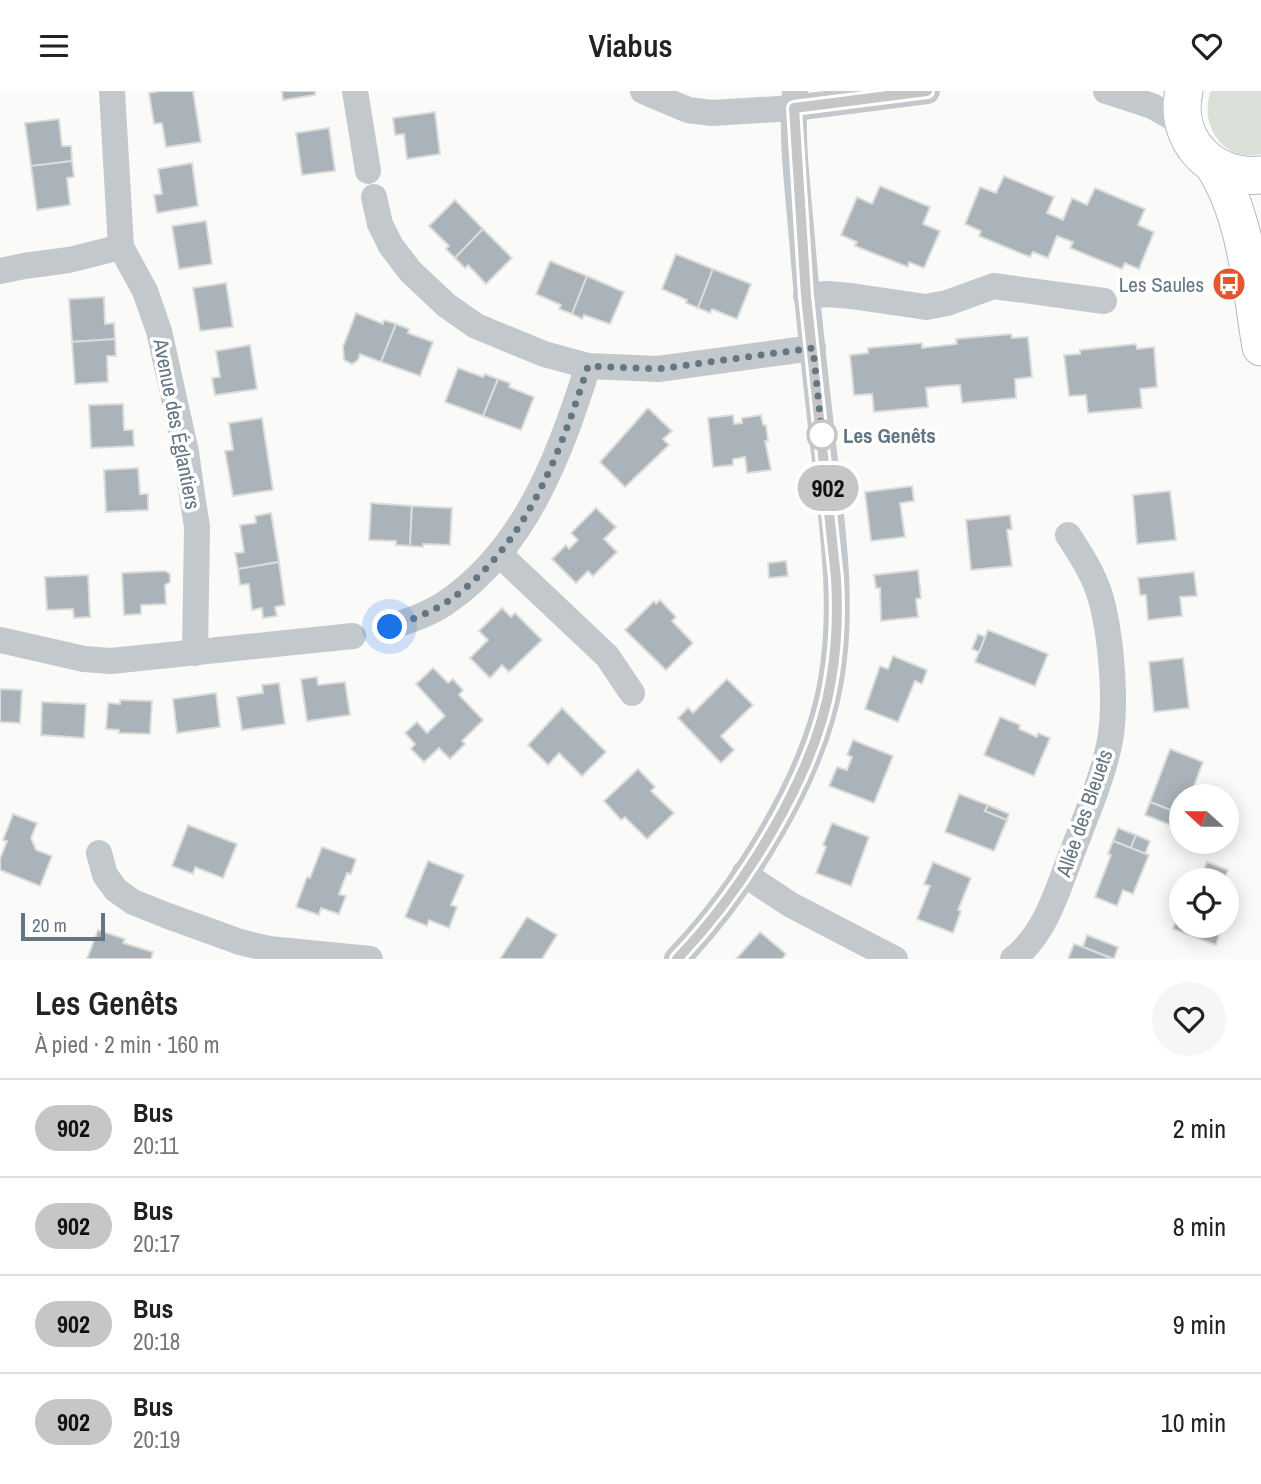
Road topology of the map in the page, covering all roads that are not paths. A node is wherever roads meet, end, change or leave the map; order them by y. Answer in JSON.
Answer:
{"nodes":[{"id":1,"x":112,"y":91,"type":"edge"},
{"id":2,"x":355,"y":91,"type":"edge"},
{"id":3,"x":643,"y":91,"type":"edge"},
{"id":4,"x":927,"y":91,"type":"edge"},
{"id":5,"x":1106,"y":91,"type":"edge"},
{"id":6,"x":794,"y":100,"type":"edge"},
{"id":7,"x":1184,"y":107,"type":"edge"},
{"id":8,"x":1214,"y":166,"type":"junction"},
{"id":9,"x":368,"y":171,"type":"dead end"},
{"id":10,"x":1261,"y":175,"type":"edge"},
{"id":11,"x":374,"y":197,"type":"dead end"},
{"id":12,"x":121,"y":247,"type":"junction"},
{"id":13,"x":0,"y":271,"type":"edge"},
{"id":14,"x":806,"y":296,"type":"junction"},
{"id":15,"x":1104,"y":301,"type":"dead end"},
{"id":16,"x":813,"y":348,"type":"junction"},
{"id":17,"x":1261,"y":348,"type":"edge"},
{"id":18,"x":588,"y":366,"type":"junction"},
{"id":19,"x":1068,"y":535,"type":"dead end"},
{"id":20,"x":499,"y":554,"type":"junction"},
{"id":21,"x":390,"y":627,"type":"dead end"},
{"id":22,"x":353,"y":636,"type":"dead end"},
{"id":23,"x":0,"y":640,"type":"edge"},
{"id":24,"x":195,"y":653,"type":"junction"},
{"id":25,"x":632,"y":693,"type":"dead end"},
{"id":26,"x":99,"y":853,"type":"dead end"},
{"id":27,"x":744,"y":874,"type":"junction"},
{"id":28,"x":370,"y":959,"type":"edge"},
{"id":29,"x":677,"y":959,"type":"edge"},
{"id":30,"x":895,"y":959,"type":"edge"},
{"id":31,"x":1013,"y":959,"type":"edge"}],
"edges":[{"from":1,"to":12,"type":"street","name":"Avenue des Églantiers"},
{"from":2,"to":9,"type":"street"},
{"from":3,"to":6,"type":"street"},
{"from":4,"to":6,"type":"street"},
{"from":5,"to":7,"type":"street"},
{"from":6,"to":14,"type":"street"},
{"from":7,"to":8,"type":"main road"},
{"from":8,"to":10,"type":"main road"},
{"from":8,"to":17,"type":"main road"},
{"from":11,"to":18,"type":"street"},
{"from":12,"to":13,"type":"street"},
{"from":12,"to":24,"type":"street","name":"Avenue des Églantiers"},
{"from":14,"to":15,"type":"street"},
{"from":14,"to":16,"type":"street"},
{"from":16,"to":18,"type":"street"},
{"from":16,"to":27,"type":"street"},
{"from":18,"to":20,"type":"street"},
{"from":19,"to":31,"type":"street","name":"Allée des Bleuets"},
{"from":20,"to":21,"type":"street"},
{"from":20,"to":25,"type":"street"},
{"from":22,"to":24,"type":"street"},
{"from":23,"to":24,"type":"street"},
{"from":26,"to":28,"type":"street"},
{"from":27,"to":29,"type":"street"},
{"from":27,"to":30,"type":"street"}]}
